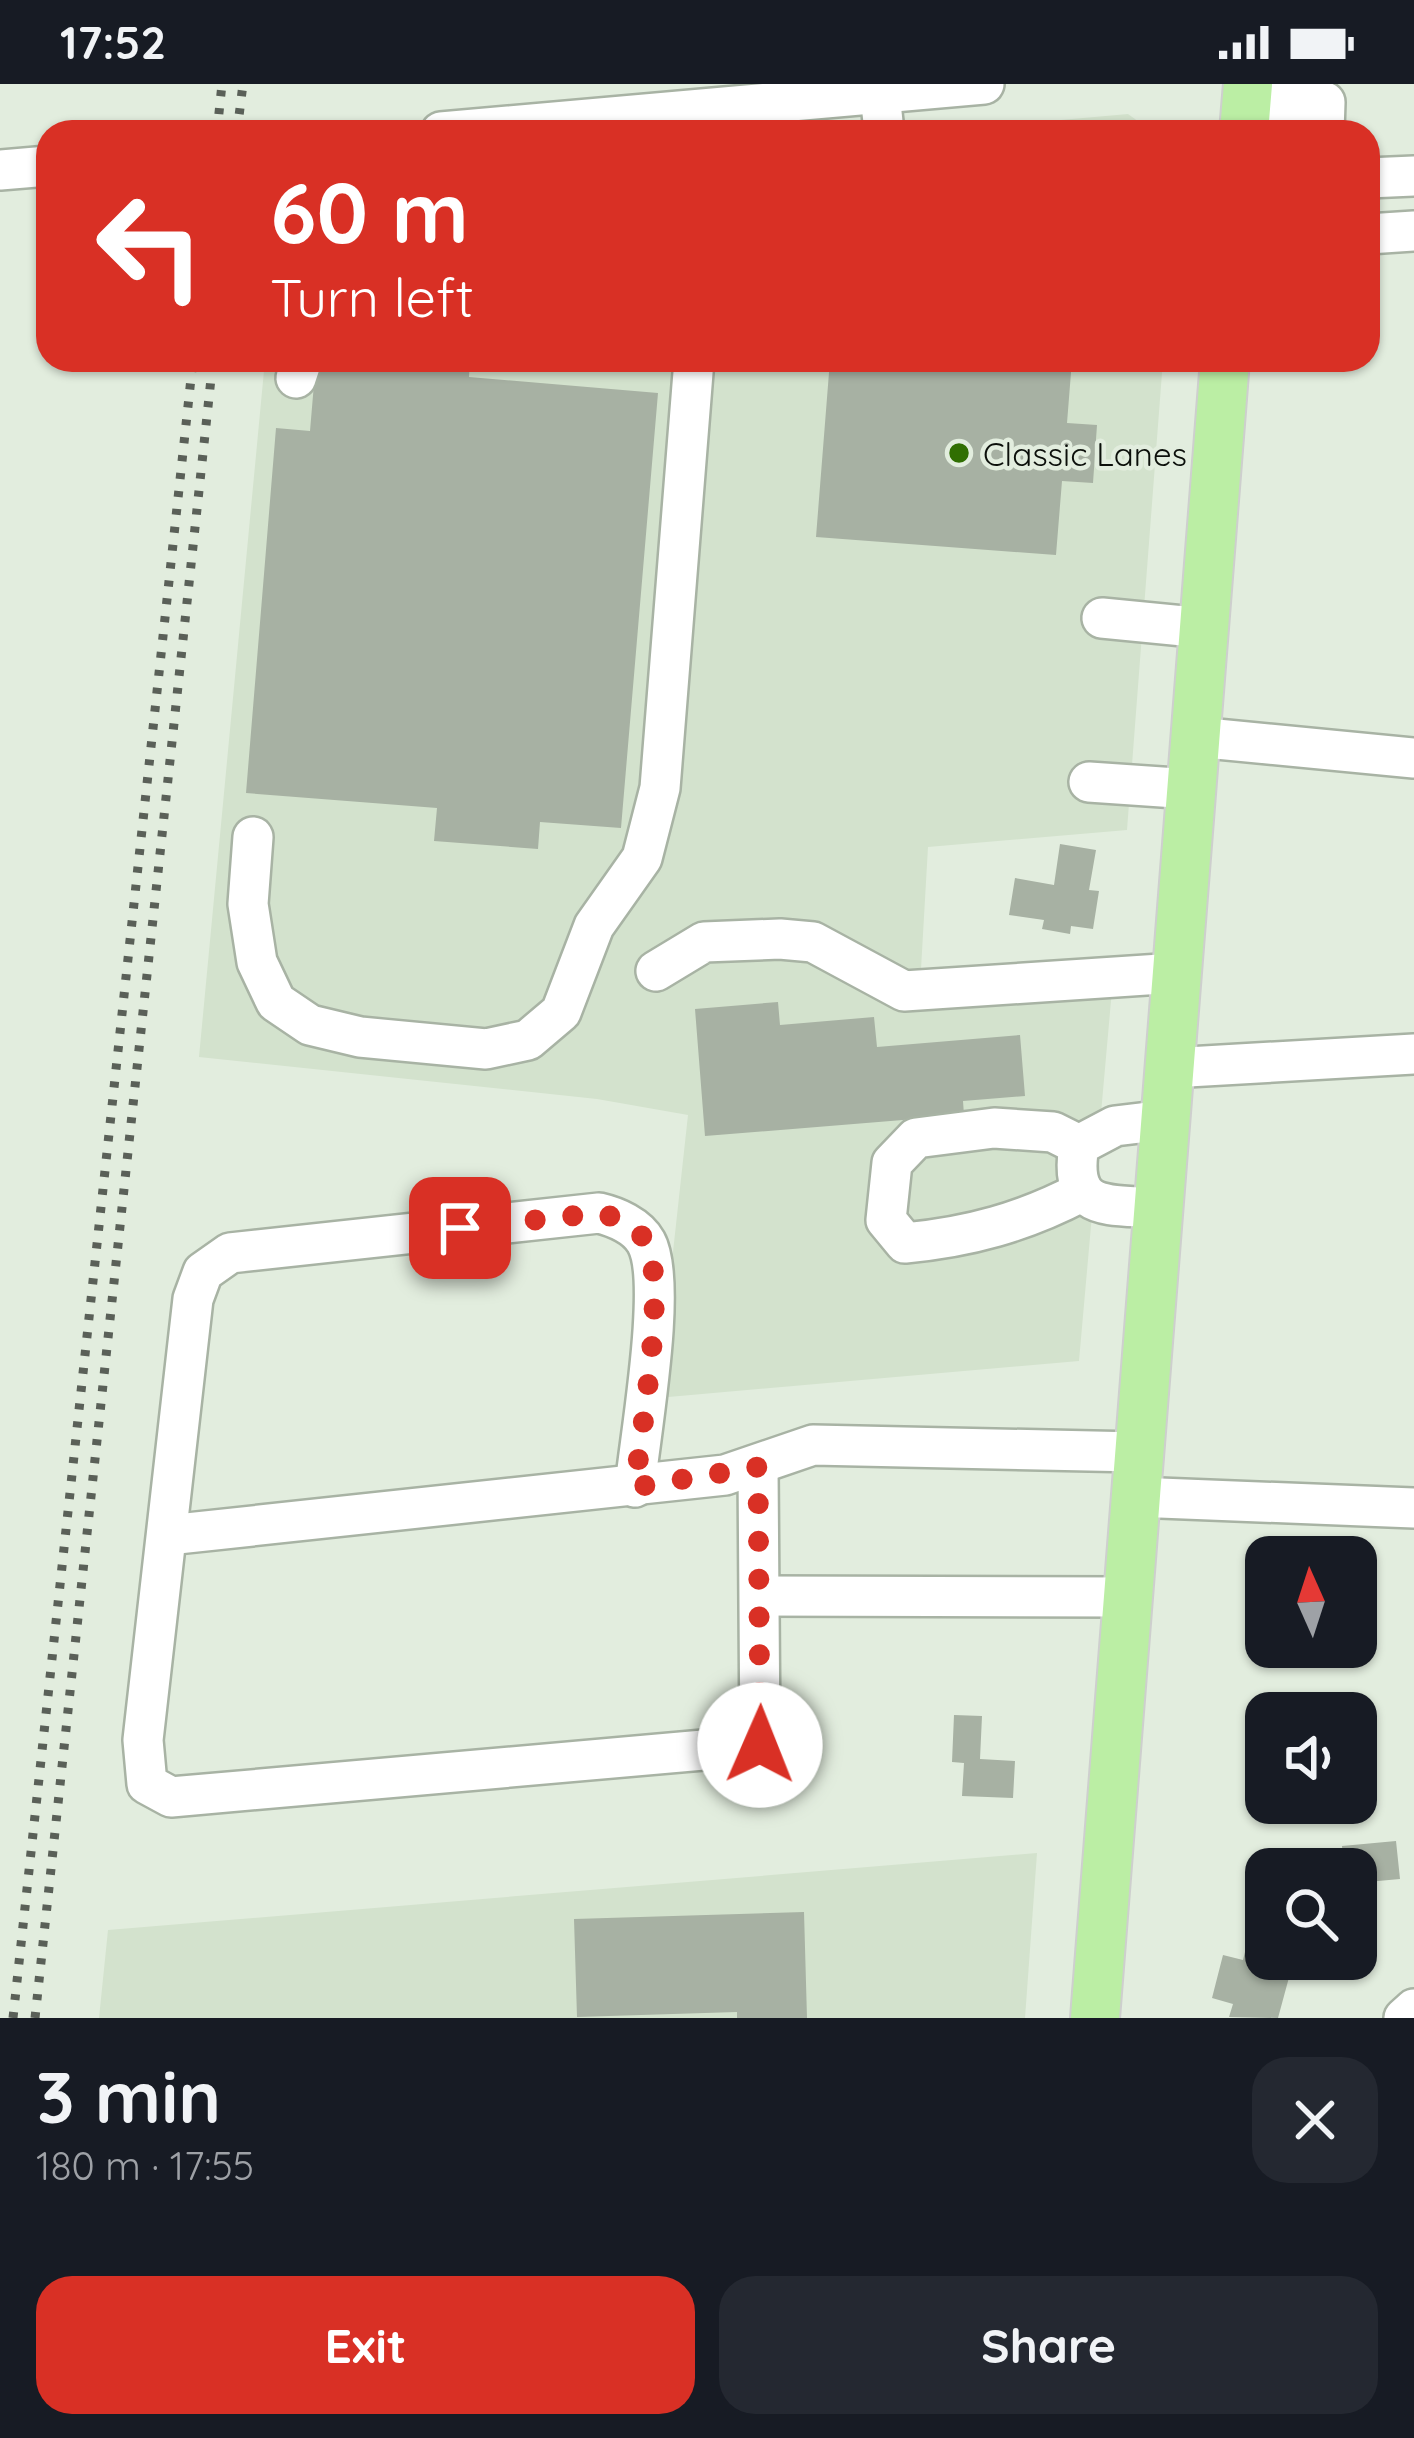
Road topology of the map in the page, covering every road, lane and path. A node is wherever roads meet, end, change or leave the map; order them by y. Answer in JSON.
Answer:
{"nodes":[{"id":1,"x":984,"y":84,"type":"edge"},
{"id":2,"x":1246,"y":106,"type":"edge"},
{"id":3,"x":882,"y":112,"type":"edge"},
{"id":4,"x":701,"y":120,"type":"edge"},
{"id":5,"x":1324,"y":120,"type":"edge"},
{"id":6,"x":36,"y":167,"type":"edge"},
{"id":7,"x":0,"y":170,"type":"edge"},
{"id":8,"x":1414,"y":176,"type":"edge"},
{"id":9,"x":1380,"y":177,"type":"edge"},
{"id":10,"x":1414,"y":231,"type":"edge"},
{"id":11,"x":1380,"y":233,"type":"edge"},
{"id":12,"x":693,"y":372,"type":"edge"},
{"id":13,"x":1224,"y":372,"type":"edge"},
{"id":14,"x":1102,"y":618,"type":"dead end"},
{"id":15,"x":1204,"y":628,"type":"junction"},
{"id":16,"x":1196,"y":737,"type":"junction"},
{"id":17,"x":1414,"y":758,"type":"edge"},
{"id":18,"x":1089,"y":782,"type":"dead end"},
{"id":19,"x":1191,"y":789,"type":"junction"},
{"id":20,"x":254,"y":837,"type":"dead end"},
{"id":21,"x":656,"y":971,"type":"dead end"},
{"id":22,"x":1176,"y":973,"type":"junction"},
{"id":23,"x":1414,"y":1054,"type":"edge"},
{"id":24,"x":1169,"y":1068,"type":"junction"},
{"id":25,"x":1165,"y":1120,"type":"junction"},
{"id":26,"x":1078,"y":1145,"type":"junction"},
{"id":27,"x":1081,"y":1192,"type":"junction"},
{"id":28,"x":1158,"y":1208,"type":"junction"},
{"id":29,"x":758,"y":1467,"type":"junction"},
{"id":30,"x":1137,"y":1474,"type":"junction"},
{"id":31,"x":635,"y":1487,"type":"junction"},
{"id":32,"x":1414,"y":1508,"type":"edge"},
{"id":33,"x":168,"y":1535,"type":"junction"},
{"id":34,"x":762,"y":1596,"type":"junction"},
{"id":35,"x":1128,"y":1597,"type":"junction"},
{"id":36,"x":1414,"y":2009,"type":"edge"},
{"id":37,"x":1095,"y":2018,"type":"edge"},
{"id":38,"x":1404,"y":2018,"type":"edge"}],
"edges":[{"from":1,"to":3,"type":"street"},
{"from":2,"to":5,"type":"street"},
{"from":3,"to":4,"type":"street"},
{"from":6,"to":7,"type":"street"},
{"from":8,"to":9,"type":"street"},
{"from":10,"to":11,"type":"street"},
{"from":12,"to":20,"type":"street"},
{"from":13,"to":15,"type":"main road"},
{"from":14,"to":15,"type":"street"},
{"from":15,"to":16,"type":"main road"},
{"from":16,"to":17,"type":"street"},
{"from":16,"to":19,"type":"main road"},
{"from":18,"to":19,"type":"street"},
{"from":19,"to":22,"type":"main road"},
{"from":21,"to":22,"type":"street"},
{"from":22,"to":24,"type":"main road"},
{"from":23,"to":24,"type":"street"},
{"from":24,"to":25,"type":"main road"},
{"from":25,"to":26,"type":"street"},
{"from":25,"to":28,"type":"main road"},
{"from":26,"to":27,"type":"street"},
{"from":26,"to":27,"type":"street"},
{"from":27,"to":28,"type":"street"},
{"from":28,"to":30,"type":"main road"},
{"from":29,"to":30,"type":"street"},
{"from":29,"to":31,"type":"street"},
{"from":29,"to":34,"type":"street"},
{"from":30,"to":32,"type":"street"},
{"from":30,"to":35,"type":"main road"},
{"from":31,"to":33,"type":"street"},
{"from":31,"to":33,"type":"street"},
{"from":33,"to":34,"type":"street"},
{"from":34,"to":35,"type":"street"},
{"from":35,"to":37,"type":"main road"},
{"from":36,"to":38,"type":"street"}]}
